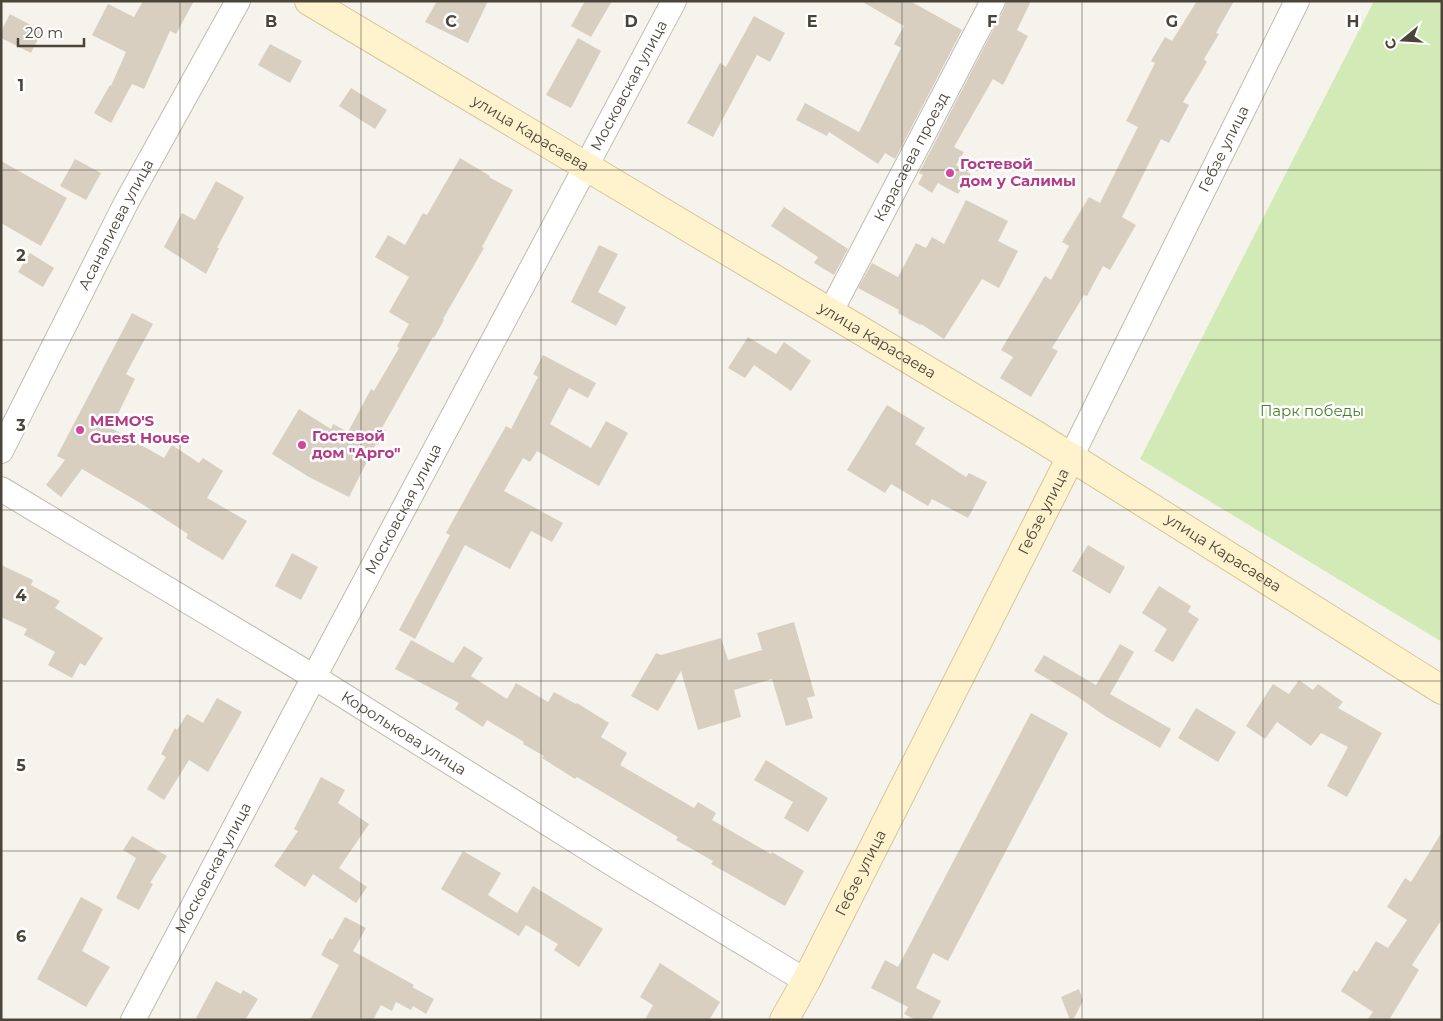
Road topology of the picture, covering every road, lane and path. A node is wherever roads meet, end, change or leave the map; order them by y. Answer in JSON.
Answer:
{"nodes":[{"id":1,"x":238,"y":1,"type":"edge"},
{"id":2,"x":309,"y":1,"type":"edge"},
{"id":3,"x":674,"y":1,"type":"edge"},
{"id":4,"x":993,"y":1,"type":"edge"},
{"id":5,"x":1297,"y":1,"type":"edge"},
{"id":6,"x":587,"y":166,"type":"junction"},
{"id":7,"x":830,"y":312,"type":"junction"},
{"id":8,"x":1,"y":451,"type":"edge"},
{"id":9,"x":1071,"y":457,"type":"junction"},
{"id":10,"x":1,"y":489,"type":"edge"},
{"id":11,"x":314,"y":677,"type":"junction"},
{"id":12,"x":1442,"y":690,"type":"edge"},
{"id":13,"x":806,"y":981,"type":"junction"},
{"id":14,"x":134,"y":1020,"type":"edge"},
{"id":15,"x":784,"y":1020,"type":"edge"}],
"edges":[{"from":1,"to":8,"type":"street","name":"Асаналиева улица"},
{"from":2,"to":6,"type":"main road","name":"улица Карасаева"},
{"from":3,"to":6,"type":"street","name":"Московская улица"},
{"from":4,"to":7,"type":"street","name":"Карасаева проезд"},
{"from":5,"to":9,"type":"street","name":"Гебзе улица"},
{"from":6,"to":7,"type":"main road","name":"улица Карасаева"},
{"from":6,"to":11,"type":"street","name":"Московская улица"},
{"from":7,"to":9,"type":"main road","name":"улица Карасаева"},
{"from":9,"to":12,"type":"main road","name":"улица Карасаева"},
{"from":9,"to":13,"type":"main road","name":"Гебзе улица"},
{"from":10,"to":11,"type":"street","name":"Королькова улица"},
{"from":11,"to":13,"type":"street","name":"Королькова улица"},
{"from":11,"to":14,"type":"street","name":"Московская улица"},
{"from":13,"to":15,"type":"main road","name":"Гебзе улица"}]}
